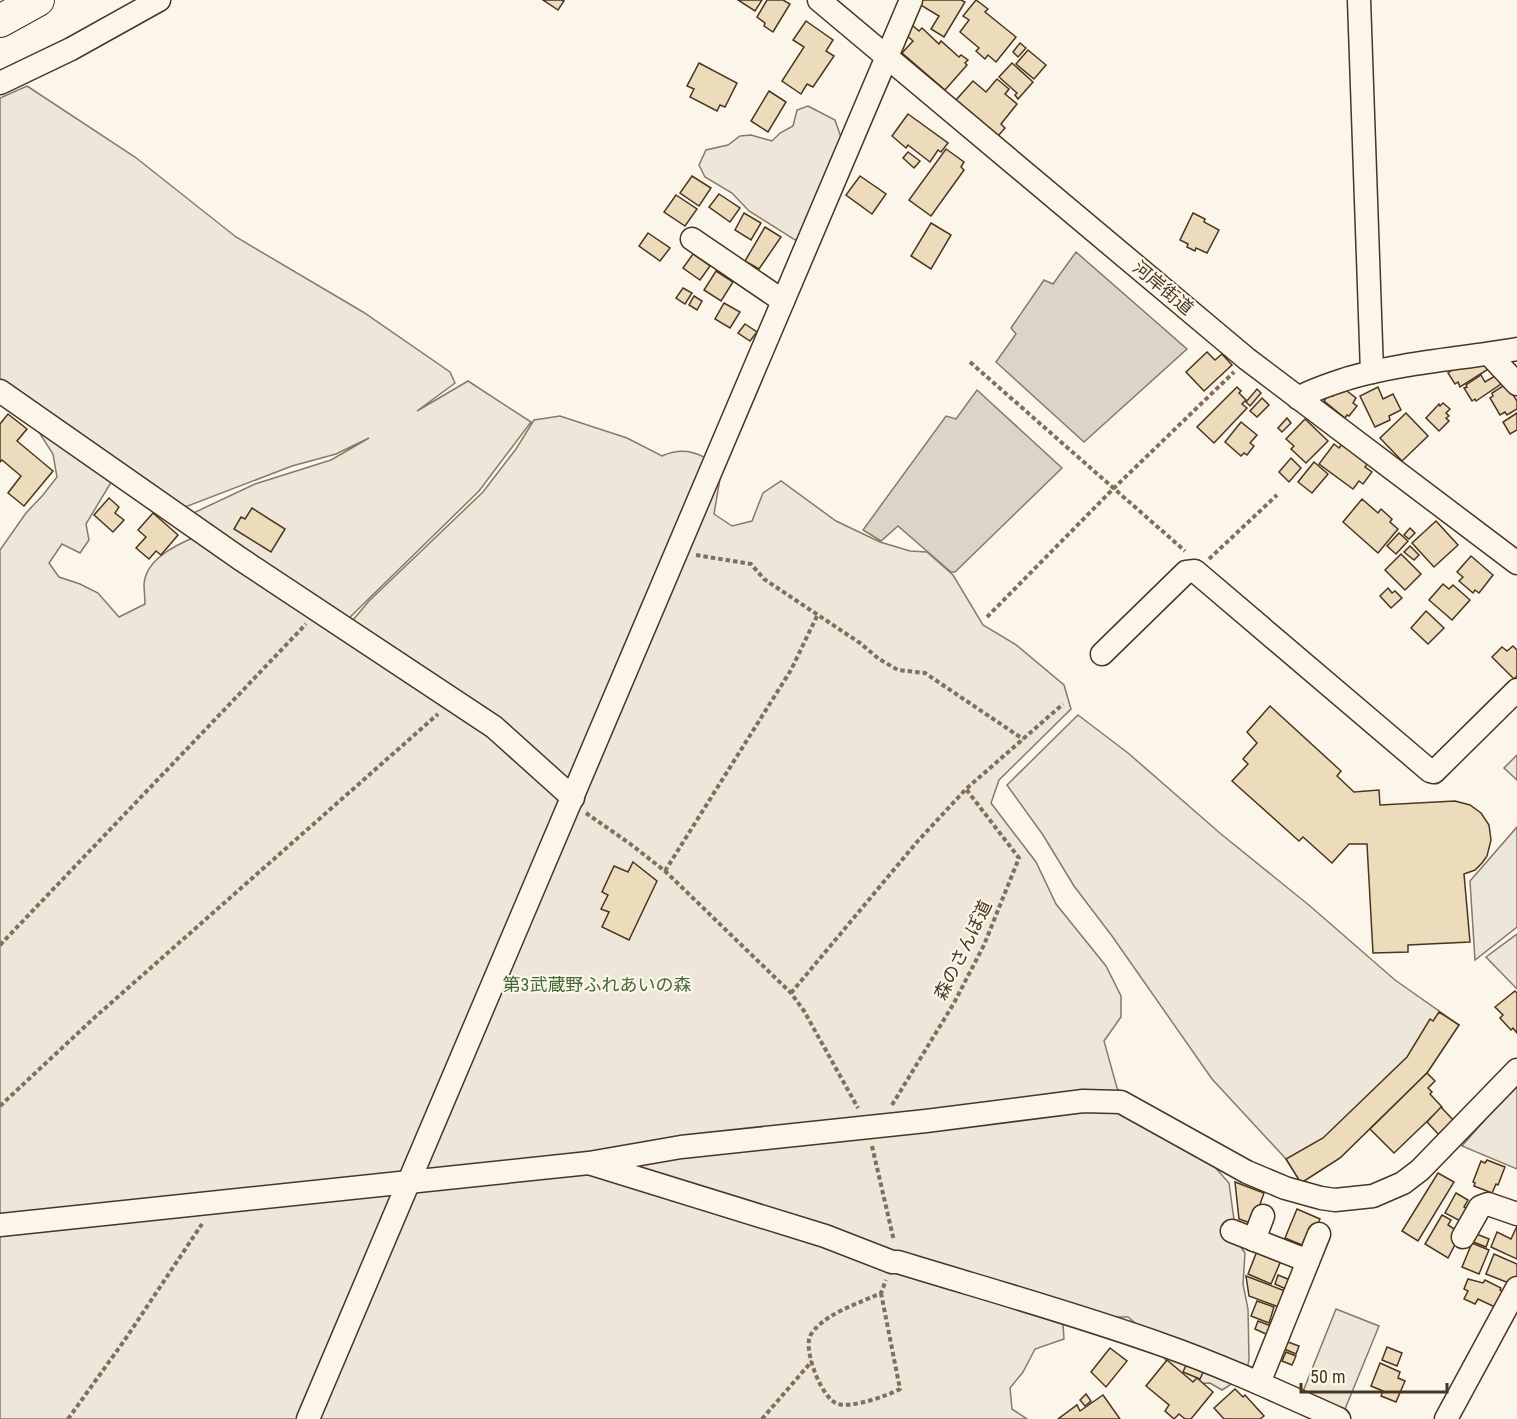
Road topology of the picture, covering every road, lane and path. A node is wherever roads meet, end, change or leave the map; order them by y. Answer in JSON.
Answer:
{"nodes":[{"id":1,"x":38,"y":0,"type":"edge"},
{"id":2,"x":159,"y":0,"type":"edge"},
{"id":3,"x":819,"y":0,"type":"edge"},
{"id":4,"x":911,"y":0,"type":"edge"},
{"id":5,"x":1359,"y":0,"type":"edge"},
{"id":6,"x":0,"y":21,"type":"edge"},
{"id":7,"x":887,"y":56,"type":"junction"},
{"id":8,"x":5,"y":74,"type":"edge"},
{"id":9,"x":692,"y":239,"type":"dead end"},
{"id":10,"x":783,"y":302,"type":"junction"},
{"id":11,"x":1517,"y":349,"type":"edge"},
{"id":12,"x":1489,"y":354,"type":"junction"},
{"id":13,"x":1247,"y":358,"type":"junction"},
{"id":14,"x":970,"y":362,"type":"dead end"},
{"id":15,"x":1372,"y":372,"type":"junction"},
{"id":16,"x":1517,"y":384,"type":"edge"},
{"id":17,"x":0,"y":391,"type":"edge"},
{"id":18,"x":1298,"y":398,"type":"junction"},
{"id":19,"x":1114,"y":488,"type":"junction"},
{"id":20,"x":1277,"y":495,"type":"dead end"},
{"id":21,"x":680,"y":547,"type":"junction"},
{"id":22,"x":1517,"y":562,"type":"edge"},
{"id":23,"x":1198,"y":568,"type":"junction"},
{"id":24,"x":319,"y":610,"type":"junction"},
{"id":25,"x":817,"y":616,"type":"junction"},
{"id":26,"x":987,"y":616,"type":"dead end"},
{"id":27,"x":1102,"y":654,"type":"dead end"},
{"id":28,"x":1517,"y":690,"type":"edge"},
{"id":29,"x":454,"y":700,"type":"junction"},
{"id":30,"x":1063,"y":704,"type":"dead end"},
{"id":31,"x":1023,"y":739,"type":"junction"},
{"id":32,"x":966,"y":789,"type":"junction"},
{"id":33,"x":572,"y":800,"type":"junction"},
{"id":34,"x":665,"y":871,"type":"junction"},
{"id":35,"x":0,"y":945,"type":"edge"},
{"id":36,"x":791,"y":993,"type":"junction"},
{"id":37,"x":1517,"y":1070,"type":"edge"},
{"id":38,"x":0,"y":1106,"type":"edge"},
{"id":39,"x":874,"y":1126,"type":"junction"},
{"id":40,"x":589,"y":1163,"type":"junction"},
{"id":41,"x":409,"y":1181,"type":"junction"},
{"id":42,"x":215,"y":1202,"type":"junction"},
{"id":43,"x":1517,"y":1214,"type":"edge"},
{"id":44,"x":1263,"y":1216,"type":"dead end"},
{"id":45,"x":0,"y":1225,"type":"edge"},
{"id":46,"x":1232,"y":1231,"type":"dead end"},
{"id":47,"x":1319,"y":1234,"type":"dead end"},
{"id":48,"x":1462,"y":1237,"type":"dead end"},
{"id":49,"x":1254,"y":1240,"type":"junction"},
{"id":50,"x":1308,"y":1261,"type":"junction"},
{"id":51,"x":895,"y":1262,"type":"junction"},
{"id":52,"x":1517,"y":1288,"type":"edge"},
{"id":53,"x":881,"y":1293,"type":"junction"},
{"id":54,"x":812,"y":1361,"type":"junction"},
{"id":55,"x":1259,"y":1383,"type":"junction"},
{"id":56,"x":1301,"y":1410,"type":"edge"},
{"id":57,"x":69,"y":1419,"type":"edge"},
{"id":58,"x":308,"y":1419,"type":"edge"},
{"id":59,"x":762,"y":1419,"type":"edge"},
{"id":60,"x":1339,"y":1419,"type":"edge"},
{"id":61,"x":1446,"y":1419,"type":"edge"}],
"edges":[{"from":1,"to":6,"type":"highway"},
{"from":2,"to":8,"type":"street"},
{"from":3,"to":7,"type":"street","name":"河岸街道"},
{"from":4,"to":7,"type":"street"},
{"from":5,"to":15,"type":"street"},
{"from":7,"to":10,"type":"street"},
{"from":7,"to":13,"type":"street","name":"河岸街道"},
{"from":9,"to":10,"type":"street"},
{"from":10,"to":21,"type":"street"},
{"from":11,"to":12,"type":"street"},
{"from":12,"to":15,"type":"street"},
{"from":12,"to":16,"type":"street"},
{"from":13,"to":18,"type":"street","name":"河岸街道"},
{"from":13,"to":19,"type":"path"},
{"from":14,"to":19,"type":"path"},
{"from":15,"to":18,"type":"street"},
{"from":17,"to":24,"type":"street"},
{"from":18,"to":22,"type":"street","name":"河岸街道"},
{"from":19,"to":23,"type":"path"},
{"from":19,"to":26,"type":"path"},
{"from":20,"to":23,"type":"path"},
{"from":21,"to":25,"type":"path"},
{"from":21,"to":33,"type":"street"},
{"from":23,"to":27,"type":"street"},
{"from":23,"to":28,"type":"street"},
{"from":24,"to":29,"type":"street"},
{"from":24,"to":35,"type":"path"},
{"from":25,"to":31,"type":"path"},
{"from":25,"to":34,"type":"path"},
{"from":29,"to":33,"type":"street"},
{"from":29,"to":38,"type":"path"},
{"from":30,"to":31,"type":"path"},
{"from":31,"to":32,"type":"path"},
{"from":32,"to":36,"type":"path"},
{"from":32,"to":39,"type":"path","name":"森のさんぽ道"},
{"from":33,"to":34,"type":"path"},
{"from":33,"to":41,"type":"street"},
{"from":34,"to":36,"type":"path"},
{"from":36,"to":39,"type":"path"},
{"from":37,"to":39,"type":"street"},
{"from":39,"to":40,"type":"street"},
{"from":39,"to":51,"type":"path"},
{"from":40,"to":41,"type":"street"},
{"from":40,"to":51,"type":"street"},
{"from":41,"to":42,"type":"street"},
{"from":41,"to":58,"type":"street"},
{"from":42,"to":45,"type":"street"},
{"from":42,"to":57,"type":"path"},
{"from":43,"to":48,"type":"street"},
{"from":44,"to":49,"type":"street"},
{"from":46,"to":49,"type":"street"},
{"from":47,"to":50,"type":"street"},
{"from":49,"to":50,"type":"street"},
{"from":50,"to":55,"type":"street"},
{"from":51,"to":53,"type":"path"},
{"from":51,"to":55,"type":"street"},
{"from":52,"to":61,"type":"street"},
{"from":53,"to":54,"type":"path"},
{"from":53,"to":54,"type":"path"},
{"from":54,"to":59,"type":"path"},
{"from":55,"to":56,"type":"street"},
{"from":56,"to":60,"type":"street"}]}
